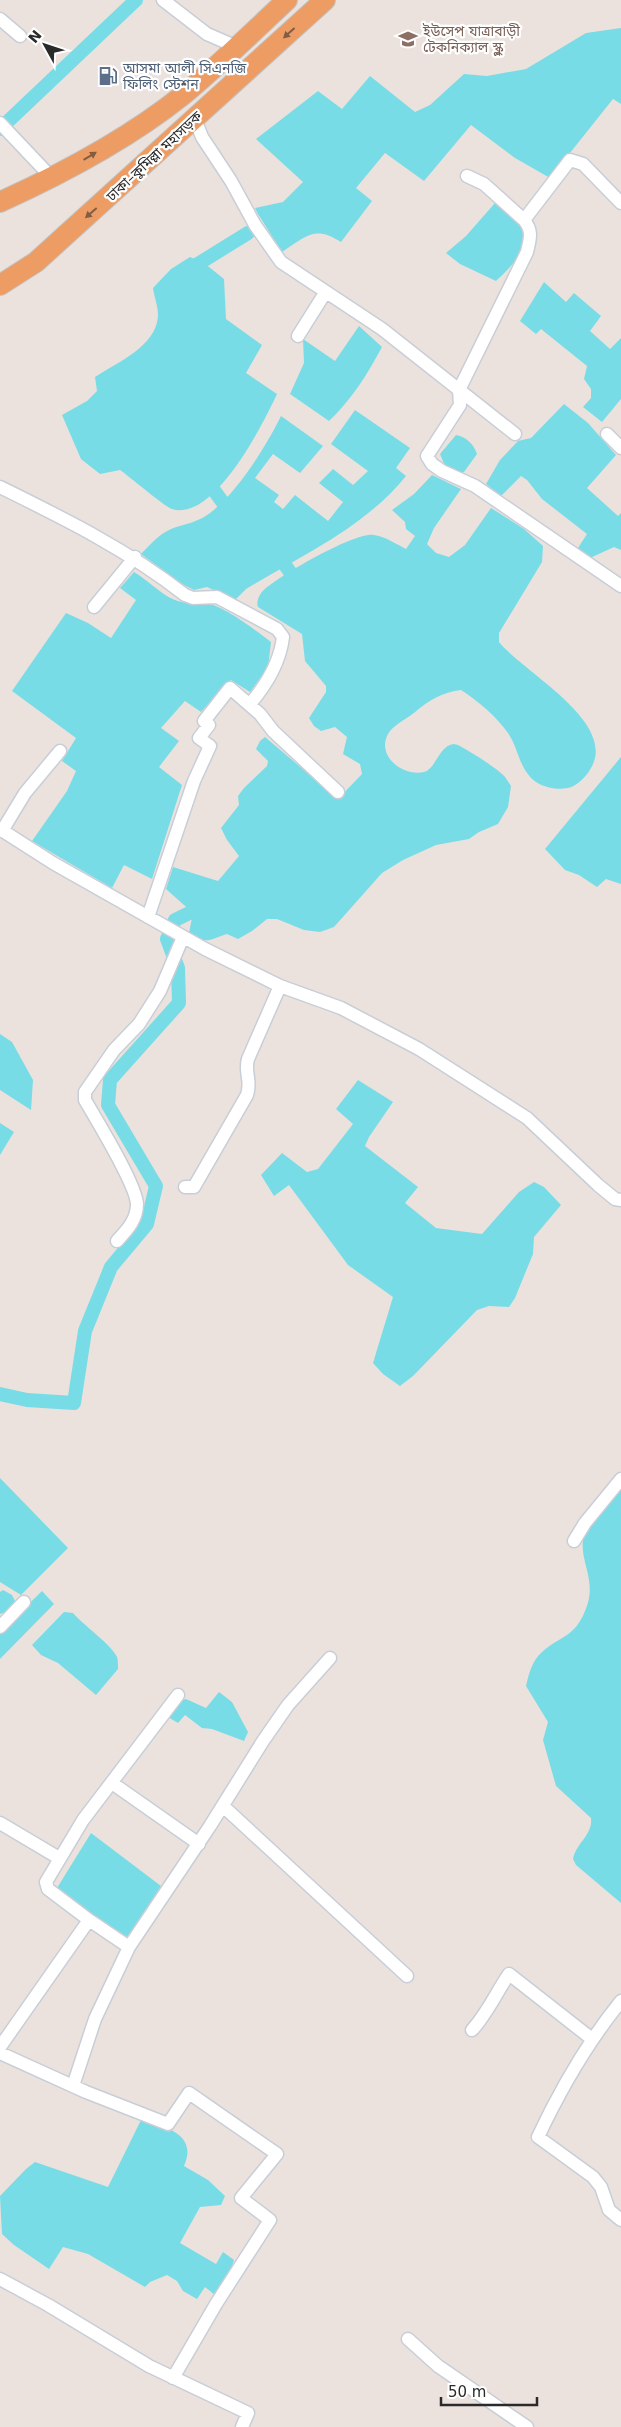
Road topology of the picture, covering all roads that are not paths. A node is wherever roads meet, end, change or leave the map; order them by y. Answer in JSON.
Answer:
{"nodes":[{"id":1,"x":163,"y":0,"type":"edge"},
{"id":2,"x":286,"y":0,"type":"edge"},
{"id":3,"x":325,"y":0,"type":"edge"},
{"id":4,"x":0,"y":20,"type":"edge"},
{"id":5,"x":20,"y":36,"type":"dead end"},
{"id":6,"x":237,"y":47,"type":"junction"},
{"id":7,"x":195,"y":119,"type":"junction"},
{"id":8,"x":0,"y":123,"type":"edge"},
{"id":9,"x":467,"y":176,"type":"dead end"},
{"id":10,"x":52,"y":178,"type":"junction"},
{"id":11,"x":4,"y":202,"type":"edge"},
{"id":12,"x":621,"y":203,"type":"edge"},
{"id":13,"x":524,"y":220,"type":"junction"},
{"id":14,"x":2,"y":282,"type":"edge"},
{"id":15,"x":325,"y":293,"type":"junction"},
{"id":16,"x":298,"y":336,"type":"dead end"},
{"id":17,"x":459,"y":390,"type":"junction"},
{"id":18,"x":515,"y":434,"type":"dead end"},
{"id":19,"x":607,"y":434,"type":"dead end"},
{"id":20,"x":621,"y":448,"type":"edge"},
{"id":21,"x":0,"y":487,"type":"edge"},
{"id":22,"x":135,"y":557,"type":"junction"},
{"id":23,"x":621,"y":586,"type":"edge"},
{"id":24,"x":94,"y":607,"type":"dead end"},
{"id":25,"x":250,"y":704,"type":"junction"},
{"id":26,"x":60,"y":751,"type":"dead end"},
{"id":27,"x":338,"y":792,"type":"dead end"},
{"id":28,"x":1,"y":830,"type":"edge"},
{"id":29,"x":148,"y":917,"type":"junction"},
{"id":30,"x":183,"y":937,"type":"junction"},
{"id":31,"x":280,"y":986,"type":"junction"},
{"id":32,"x":185,"y":1187,"type":"dead end"},
{"id":33,"x":621,"y":1200,"type":"edge"},
{"id":34,"x":117,"y":1241,"type":"dead end"},
{"id":35,"x":621,"y":1479,"type":"edge"},
{"id":36,"x":574,"y":1541,"type":"dead end"},
{"id":37,"x":24,"y":1602,"type":"dead end"},
{"id":38,"x":0,"y":1627,"type":"edge"},
{"id":39,"x":330,"y":1658,"type":"dead end"},
{"id":40,"x":178,"y":1695,"type":"dead end"},
{"id":41,"x":112,"y":1783,"type":"junction"},
{"id":42,"x":223,"y":1806,"type":"junction"},
{"id":43,"x":0,"y":1823,"type":"edge"},
{"id":44,"x":198,"y":1844,"type":"junction"},
{"id":45,"x":59,"y":1858,"type":"junction"},
{"id":46,"x":89,"y":1920,"type":"junction"},
{"id":47,"x":129,"y":1947,"type":"junction"},
{"id":48,"x":406,"y":1976,"type":"dead end"},
{"id":49,"x":621,"y":2001,"type":"edge"},
{"id":50,"x":472,"y":2030,"type":"dead end"},
{"id":51,"x":592,"y":2039,"type":"junction"},
{"id":52,"x":0,"y":2047,"type":"edge"},
{"id":53,"x":0,"y":2053,"type":"edge"},
{"id":54,"x":73,"y":2086,"type":"junction"},
{"id":55,"x":621,"y":2220,"type":"edge"},
{"id":56,"x":0,"y":2279,"type":"edge"},
{"id":57,"x":408,"y":2339,"type":"dead end"},
{"id":58,"x":172,"y":2378,"type":"junction"},
{"id":59,"x":242,"y":2427,"type":"edge"},
{"id":60,"x":528,"y":2427,"type":"edge"}],
"edges":[{"from":1,"to":6,"type":"street"},
{"from":2,"to":6,"type":"highway","name":"ঢাকা–কুমিল্লা মহাসড়ক"},
{"from":3,"to":7,"type":"highway","name":"ঢাকা–কুমিল্লা মহাসড়ক","one_way":true},
{"from":4,"to":5,"type":"street"},
{"from":10,"to":6,"type":"highway","name":"ঢাকা–কুমিল্লা মহাসড়ক","one_way":true},
{"from":7,"to":14,"type":"highway","name":"ঢাকা–কুমিল্লা মহাসড়ক","one_way":true},
{"from":7,"to":15,"type":"street"},
{"from":8,"to":10,"type":"street"},
{"from":9,"to":13,"type":"street"},
{"from":10,"to":11,"type":"highway","name":"ঢাকা–কুমিল্লা মহাসড়ক"},
{"from":12,"to":13,"type":"street"},
{"from":13,"to":17,"type":"street"},
{"from":15,"to":16,"type":"street"},
{"from":15,"to":17,"type":"street"},
{"from":17,"to":18,"type":"street"},
{"from":17,"to":23,"type":"street"},
{"from":19,"to":20,"type":"street"},
{"from":21,"to":22,"type":"street"},
{"from":22,"to":24,"type":"street"},
{"from":22,"to":25,"type":"street"},
{"from":25,"to":27,"type":"street"},
{"from":25,"to":29,"type":"street"},
{"from":26,"to":28,"type":"street"},
{"from":28,"to":29,"type":"street"},
{"from":29,"to":30,"type":"street"},
{"from":30,"to":31,"type":"street"},
{"from":30,"to":34,"type":"street"},
{"from":31,"to":32,"type":"street"},
{"from":31,"to":33,"type":"street"},
{"from":35,"to":36,"type":"street"},
{"from":37,"to":38,"type":"street"},
{"from":39,"to":42,"type":"street"},
{"from":40,"to":41,"type":"street"},
{"from":41,"to":44,"type":"street"},
{"from":41,"to":45,"type":"street"},
{"from":42,"to":44,"type":"street"},
{"from":42,"to":48,"type":"street"},
{"from":43,"to":45,"type":"street"},
{"from":44,"to":47,"type":"street"},
{"from":45,"to":46,"type":"street"},
{"from":46,"to":47,"type":"street"},
{"from":46,"to":52,"type":"street"},
{"from":47,"to":54,"type":"street"},
{"from":49,"to":51,"type":"street"},
{"from":50,"to":51,"type":"street"},
{"from":51,"to":55,"type":"street"},
{"from":53,"to":54,"type":"street"},
{"from":54,"to":58,"type":"street"},
{"from":56,"to":58,"type":"street"},
{"from":57,"to":60,"type":"street"},
{"from":58,"to":59,"type":"street"}]}
